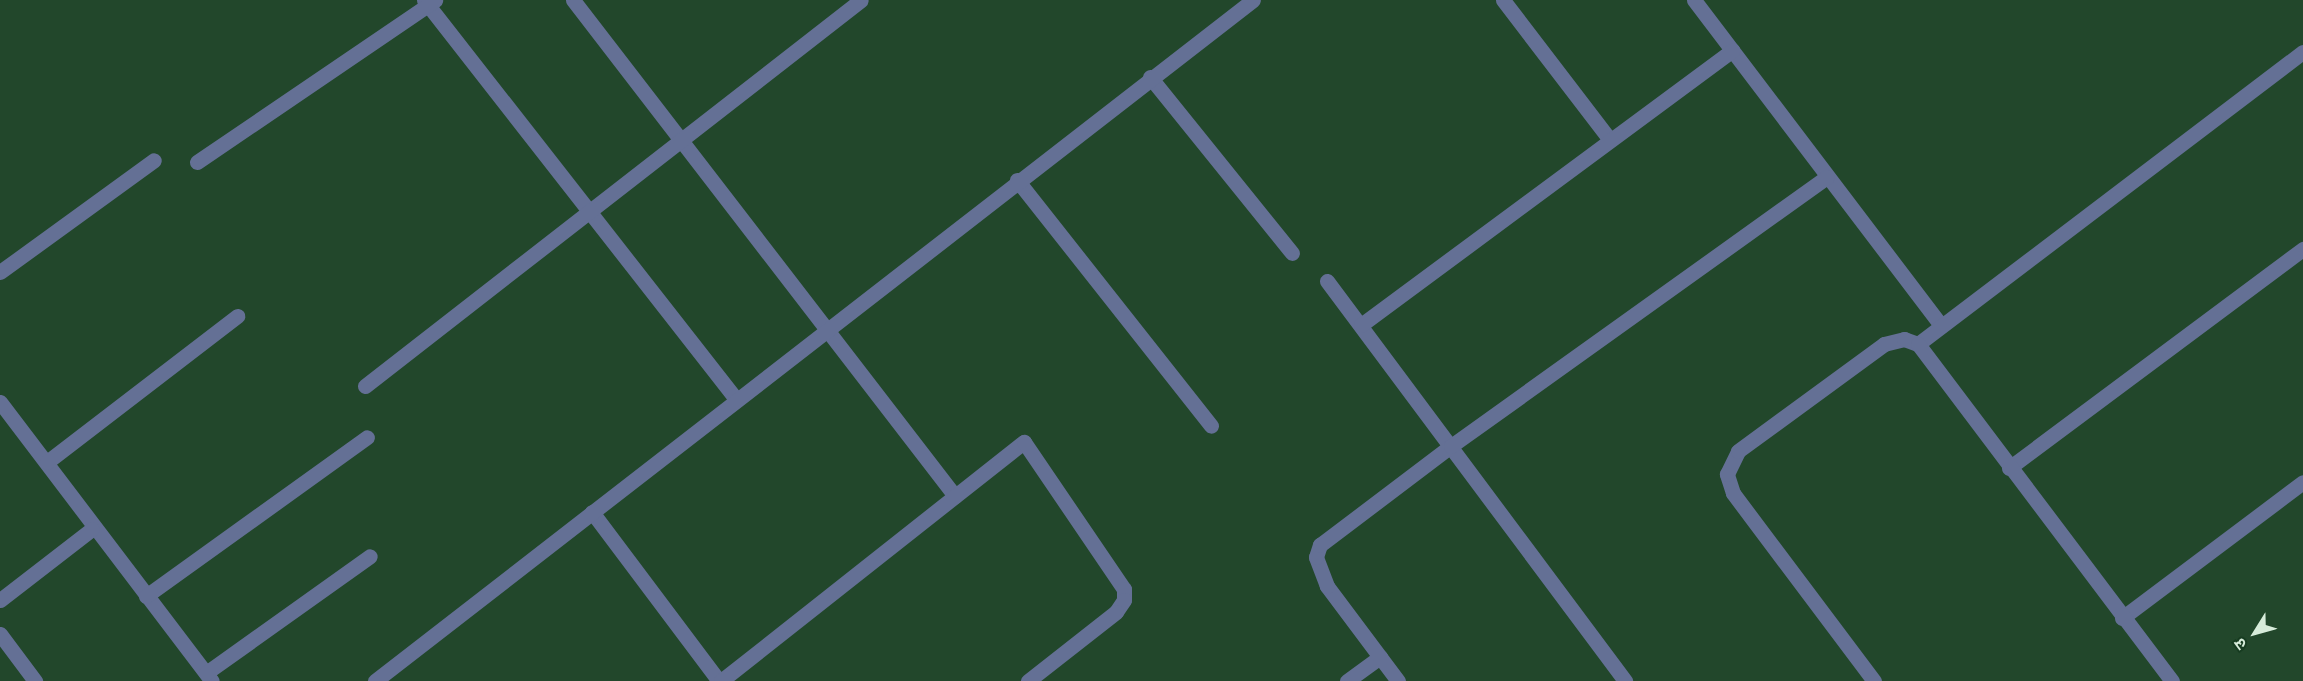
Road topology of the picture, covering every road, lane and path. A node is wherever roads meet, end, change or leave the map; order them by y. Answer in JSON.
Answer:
{"nodes":[{"id":1,"x":573,"y":0,"type":"edge"},
{"id":2,"x":861,"y":0,"type":"edge"},
{"id":3,"x":1253,"y":0,"type":"edge"},
{"id":4,"x":1503,"y":0,"type":"edge"},
{"id":5,"x":1694,"y":0,"type":"edge"},
{"id":6,"x":429,"y":2,"type":"edge"},
{"id":7,"x":1732,"y":50,"type":"junction"},
{"id":8,"x":2303,"y":52,"type":"edge"},
{"id":9,"x":1150,"y":77,"type":"junction"},
{"id":10,"x":1610,"y":140,"type":"junction"},
{"id":11,"x":683,"y":141,"type":"junction"},
{"id":12,"x":154,"y":160,"type":"dead end"},
{"id":13,"x":197,"y":162,"type":"dead end"},
{"id":14,"x":1827,"y":177,"type":"junction"},
{"id":15,"x":1017,"y":180,"type":"junction"},
{"id":16,"x":588,"y":209,"type":"junction"},
{"id":17,"x":2303,"y":249,"type":"edge"},
{"id":18,"x":1292,"y":253,"type":"dead end"},
{"id":19,"x":0,"y":272,"type":"edge"},
{"id":20,"x":1327,"y":281,"type":"dead end"},
{"id":21,"x":237,"y":316,"type":"dead end"},
{"id":22,"x":1361,"y":325,"type":"junction"},
{"id":23,"x":1941,"y":326,"type":"junction"},
{"id":24,"x":825,"y":330,"type":"junction"},
{"id":25,"x":1918,"y":344,"type":"junction"},
{"id":26,"x":365,"y":386,"type":"dead end"},
{"id":27,"x":736,"y":399,"type":"junction"},
{"id":28,"x":0,"y":402,"type":"edge"},
{"id":29,"x":1211,"y":426,"type":"dead end"},
{"id":30,"x":367,"y":437,"type":"dead end"},
{"id":31,"x":1451,"y":446,"type":"junction"},
{"id":32,"x":47,"y":462,"type":"junction"},
{"id":33,"x":2009,"y":468,"type":"junction"},
{"id":34,"x":2303,"y":482,"type":"edge"},
{"id":35,"x":955,"y":496,"type":"junction"},
{"id":36,"x":592,"y":512,"type":"junction"},
{"id":37,"x":92,"y":529,"type":"junction"},
{"id":38,"x":370,"y":556,"type":"dead end"},
{"id":39,"x":146,"y":596,"type":"junction"},
{"id":40,"x":0,"y":600,"type":"edge"},
{"id":41,"x":2121,"y":618,"type":"junction"},
{"id":42,"x":0,"y":634,"type":"edge"},
{"id":43,"x":1380,"y":657,"type":"junction"},
{"id":44,"x":1047,"y":675,"type":"edge"},
{"id":45,"x":209,"y":677,"type":"edge"},
{"id":46,"x":35,"y":681,"type":"edge"},
{"id":47,"x":375,"y":681,"type":"edge"},
{"id":48,"x":720,"y":681,"type":"edge"},
{"id":49,"x":1028,"y":681,"type":"edge"},
{"id":50,"x":1347,"y":681,"type":"edge"},
{"id":51,"x":1398,"y":681,"type":"edge"},
{"id":52,"x":1625,"y":681,"type":"edge"},
{"id":53,"x":1874,"y":681,"type":"edge"},
{"id":54,"x":2172,"y":681,"type":"edge"}],
"edges":[{"from":1,"to":11,"type":"street"},
{"from":2,"to":11,"type":"street"},
{"from":3,"to":9,"type":"street"},
{"from":4,"to":10,"type":"street"},
{"from":5,"to":7,"type":"street"},
{"from":6,"to":13,"type":"street"},
{"from":6,"to":16,"type":"street"},
{"from":7,"to":10,"type":"street"},
{"from":7,"to":14,"type":"street"},
{"from":8,"to":23,"type":"street"},
{"from":9,"to":15,"type":"street"},
{"from":9,"to":18,"type":"street"},
{"from":10,"to":22,"type":"street"},
{"from":11,"to":16,"type":"street"},
{"from":11,"to":24,"type":"street"},
{"from":12,"to":19,"type":"street"},
{"from":14,"to":23,"type":"street"},
{"from":14,"to":31,"type":"street"},
{"from":15,"to":24,"type":"street"},
{"from":15,"to":29,"type":"street"},
{"from":16,"to":26,"type":"street"},
{"from":16,"to":27,"type":"street"},
{"from":17,"to":33,"type":"street"},
{"from":20,"to":22,"type":"street"},
{"from":21,"to":32,"type":"street"},
{"from":22,"to":31,"type":"street"},
{"from":23,"to":25,"type":"street"},
{"from":24,"to":27,"type":"street"},
{"from":24,"to":35,"type":"street"},
{"from":25,"to":33,"type":"street"},
{"from":25,"to":53,"type":"street"},
{"from":27,"to":36,"type":"street"},
{"from":28,"to":32,"type":"street"},
{"from":30,"to":39,"type":"street"},
{"from":31,"to":43,"type":"street"},
{"from":31,"to":52,"type":"street"},
{"from":32,"to":37,"type":"street"},
{"from":33,"to":41,"type":"street"},
{"from":34,"to":41,"type":"street"},
{"from":35,"to":44,"type":"street"},
{"from":35,"to":48,"type":"street"},
{"from":36,"to":47,"type":"street"},
{"from":36,"to":48,"type":"street"},
{"from":37,"to":39,"type":"street"},
{"from":37,"to":40,"type":"street"},
{"from":38,"to":45,"type":"street"},
{"from":39,"to":45,"type":"street"},
{"from":41,"to":54,"type":"street"},
{"from":42,"to":46,"type":"street"},
{"from":43,"to":50,"type":"street"},
{"from":43,"to":51,"type":"street"},
{"from":44,"to":49,"type":"street"}]}
